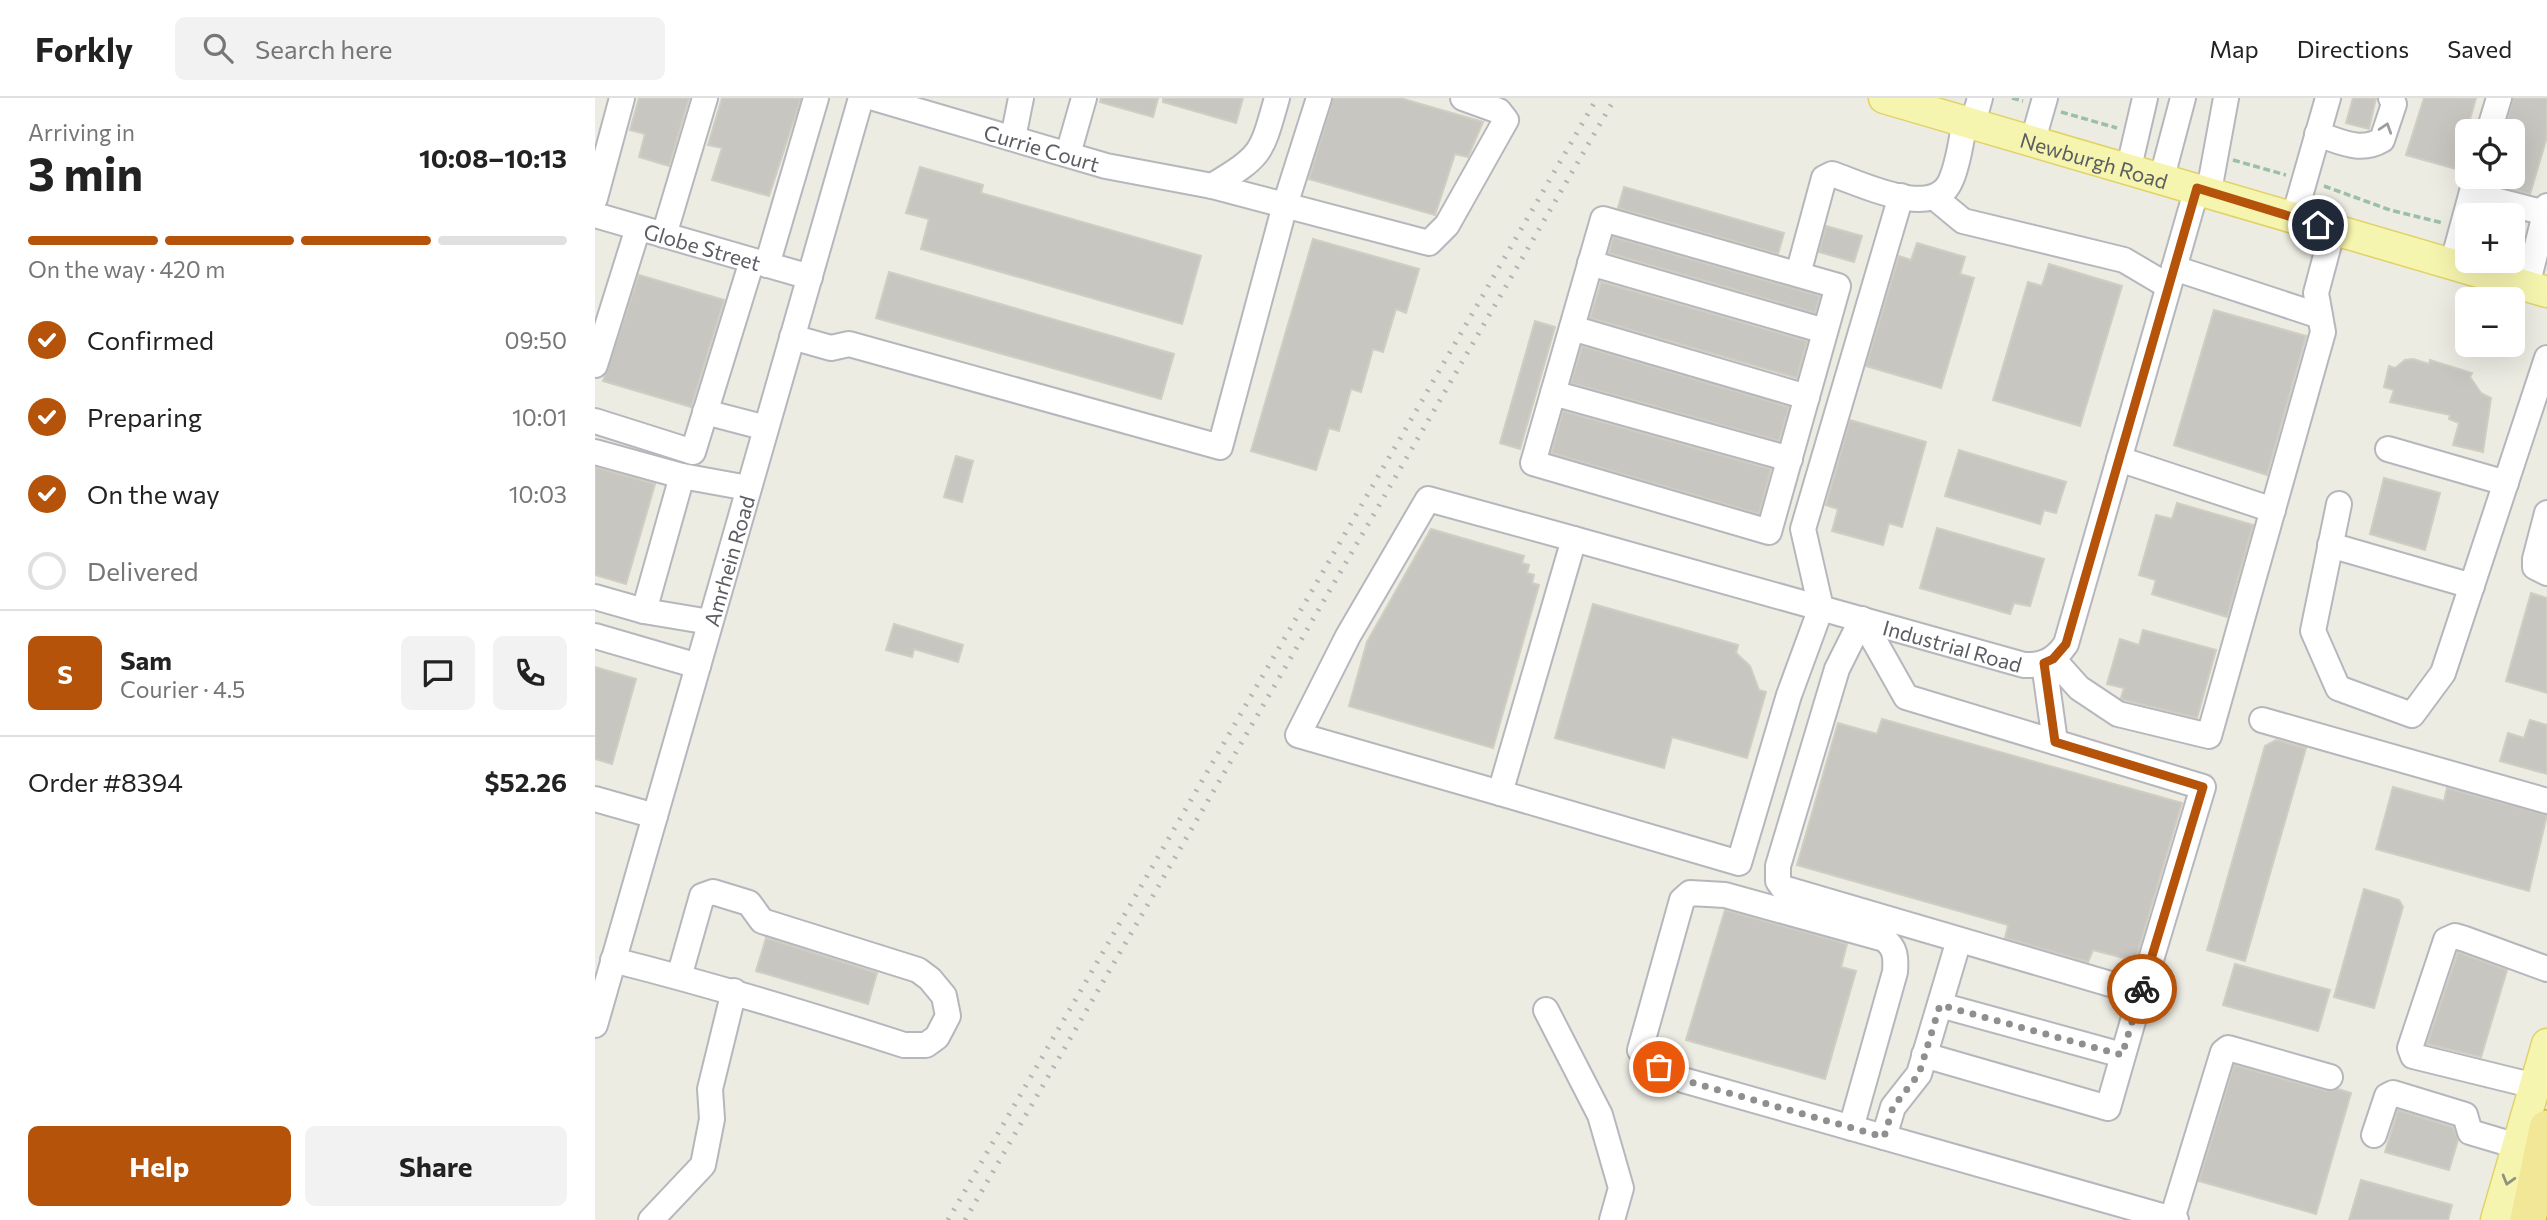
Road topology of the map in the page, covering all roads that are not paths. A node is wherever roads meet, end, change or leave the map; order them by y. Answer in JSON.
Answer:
{"nodes":[{"id":1,"x":622,"y":98,"type":"edge"},
{"id":2,"x":705,"y":98,"type":"edge"},
{"id":3,"x":816,"y":98,"type":"edge"},
{"id":4,"x":861,"y":98,"type":"edge"},
{"id":5,"x":874,"y":98,"type":"edge"},
{"id":6,"x":1021,"y":98,"type":"edge"},
{"id":7,"x":1084,"y":98,"type":"edge"},
{"id":8,"x":1277,"y":98,"type":"edge"},
{"id":9,"x":1319,"y":98,"type":"edge"},
{"id":10,"x":1463,"y":98,"type":"edge"},
{"id":11,"x":1884,"y":98,"type":"edge"},
{"id":12,"x":2145,"y":98,"type":"edge"},
{"id":13,"x":2183,"y":98,"type":"edge"},
{"id":14,"x":2226,"y":98,"type":"edge"},
{"id":15,"x":2328,"y":98,"type":"edge"},
{"id":16,"x":2391,"y":98,"type":"edge"},
{"id":17,"x":2499,"y":98,"type":"edge"},
{"id":18,"x":2044,"y":102,"type":"edge"},
{"id":19,"x":925,"y":105,"type":"edge"},
{"id":20,"x":1973,"y":114,"type":"edge"},
{"id":21,"x":2493,"y":119,"type":"edge"},
{"id":22,"x":2317,"y":134,"type":"junction"},
{"id":23,"x":1013,"y":138,"type":"junction"},
{"id":24,"x":2033,"y":140,"type":"junction"},
{"id":25,"x":1067,"y":154,"type":"junction"},
{"id":26,"x":2129,"y":167,"type":"junction"},
{"id":27,"x":2162,"y":177,"type":"junction"},
{"id":28,"x":1212,"y":186,"type":"junction"},
{"id":29,"x":2473,"y":189,"type":"edge"},
{"id":30,"x":2486,"y":189,"type":"edge"},
{"id":31,"x":2203,"y":190,"type":"junction"},
{"id":32,"x":1901,"y":196,"type":"junction"},
{"id":33,"x":1934,"y":197,"type":"junction"},
{"id":34,"x":1285,"y":205,"type":"junction"},
{"id":35,"x":2546,"y":210,"type":"edge"},
{"id":36,"x":595,"y":212,"type":"edge"},
{"id":37,"x":2294,"y":217,"type":"junction"},
{"id":38,"x":638,"y":228,"type":"junction"},
{"id":39,"x":2333,"y":229,"type":"junction"},
{"id":40,"x":664,"y":235,"type":"junction"},
{"id":41,"x":759,"y":263,"type":"junction"},
{"id":42,"x":1590,"y":263,"type":"junction"},
{"id":43,"x":2452,"y":265,"type":"junction"},
{"id":44,"x":1798,"y":274,"type":"junction"},
{"id":45,"x":810,"y":277,"type":"junction"},
{"id":46,"x":2171,"y":277,"type":"junction"},
{"id":47,"x":2537,"y":289,"type":"edge"},
{"id":48,"x":2320,"y":316,"type":"junction"},
{"id":49,"x":1572,"y":328,"type":"junction"},
{"id":50,"x":1825,"y":331,"type":"junction"},
{"id":51,"x":792,"y":338,"type":"junction"},
{"id":52,"x":2547,"y":358,"type":"edge"},
{"id":53,"x":595,"y":365,"type":"edge"},
{"id":54,"x":1553,"y":393,"type":"junction"},
{"id":55,"x":1807,"y":397,"type":"junction"},
{"id":56,"x":705,"y":412,"type":"junction"},
{"id":57,"x":595,"y":421,"type":"edge"},
{"id":58,"x":766,"y":428,"type":"junction"},
{"id":59,"x":2388,"y":449,"type":"dead end"},
{"id":60,"x":595,"y":452,"type":"edge"},
{"id":61,"x":1790,"y":459,"type":"junction"},
{"id":62,"x":2119,"y":459,"type":"junction"},
{"id":63,"x":682,"y":476,"type":"junction"},
{"id":64,"x":2506,"y":483,"type":"junction"},
{"id":65,"x":748,"y":488,"type":"junction"},
{"id":66,"x":2339,"y":504,"type":"dead end"},
{"id":67,"x":2273,"y":510,"type":"junction"},
{"id":68,"x":2547,"y":513,"type":"edge"},
{"id":69,"x":1574,"y":539,"type":"junction"},
{"id":70,"x":2330,"y":545,"type":"junction"},
{"id":71,"x":2547,"y":573,"type":"edge"},
{"id":72,"x":2472,"y":586,"type":"junction"},
{"id":73,"x":595,"y":597,"type":"edge"},
{"id":74,"x":1821,"y":608,"type":"junction"},
{"id":75,"x":644,"y":611,"type":"junction"},
{"id":76,"x":1862,"y":619,"type":"junction"},
{"id":77,"x":710,"y":622,"type":"junction"},
{"id":78,"x":595,"y":636,"type":"edge"},
{"id":79,"x":2048,"y":661,"type":"junction"},
{"id":80,"x":698,"y":666,"type":"junction"},
{"id":81,"x":2262,"y":720,"type":"dead end"},
{"id":82,"x":2055,"y":742,"type":"junction"},
{"id":83,"x":1500,"y":793,"type":"junction"},
{"id":84,"x":595,"y":799,"type":"edge"},
{"id":85,"x":2547,"y":802,"type":"edge"},
{"id":86,"x":655,"y":816,"type":"junction"},
{"id":87,"x":1959,"y":940,"type":"junction"},
{"id":88,"x":606,"y":969,"type":"edge"},
{"id":89,"x":2547,"y":970,"type":"edge"},
{"id":90,"x":679,"y":977,"type":"junction"},
{"id":91,"x":734,"y":991,"type":"junction"},
{"id":92,"x":2141,"y":993,"type":"junction"},
{"id":93,"x":1940,"y":1005,"type":"junction"},
{"id":94,"x":1546,"y":1010,"type":"dead end"},
{"id":95,"x":595,"y":1025,"type":"edge"},
{"id":96,"x":2547,"y":1044,"type":"edge"},
{"id":97,"x":1924,"y":1055,"type":"junction"},
{"id":98,"x":2122,"y":1055,"type":"junction"},
{"id":99,"x":2330,"y":1077,"type":"dead end"},
{"id":100,"x":2535,"y":1086,"type":"junction"},
{"id":101,"x":1851,"y":1128,"type":"junction"},
{"id":102,"x":2547,"y":1128,"type":"edge"},
{"id":103,"x":2374,"y":1135,"type":"dead end"},
{"id":104,"x":1884,"y":1137,"type":"junction"},
{"id":105,"x":2517,"y":1146,"type":"junction"},
{"id":106,"x":2174,"y":1219,"type":"edge"},
{"id":107,"x":651,"y":1220,"type":"edge"},
{"id":108,"x":1612,"y":1220,"type":"edge"},
{"id":109,"x":2496,"y":1220,"type":"edge"},
{"id":110,"x":2528,"y":1220,"type":"edge"}],
"edges":[{"from":1,"to":36,"type":"street"},
{"from":2,"to":40,"type":"street"},
{"from":3,"to":41,"type":"street"},
{"from":4,"to":45,"type":"street","name":"Amrhein Road"},
{"from":5,"to":19,"type":"street","name":"Currie Court"},
{"from":6,"to":23,"type":"street"},
{"from":7,"to":25,"type":"street"},
{"from":8,"to":28,"type":"street"},
{"from":9,"to":34,"type":"street"},
{"from":10,"to":34,"type":"street","name":"Currie Court"},
{"from":11,"to":20,"type":"main road","name":"Newburgh Road"},
{"from":12,"to":26,"type":"street"},
{"from":13,"to":27,"type":"street"},
{"from":14,"to":31,"type":"street","name":"Industrial Road"},
{"from":15,"to":22,"type":"street"},
{"from":22,"to":16,"type":"street","one_way":true},
{"from":17,"to":21,"type":"street"},
{"from":18,"to":24,"type":"street"},
{"from":19,"to":23,"type":"street","name":"Currie Court"},
{"from":20,"to":24,"type":"main road","name":"Newburgh Road"},
{"from":20,"to":33,"type":"street"},
{"from":22,"to":37,"type":"street"},
{"from":23,"to":25,"type":"street","name":"Currie Court"},
{"from":24,"to":26,"type":"main road","name":"Newburgh Road"},
{"from":25,"to":28,"type":"street","name":"Currie Court"},
{"from":26,"to":27,"type":"main road","name":"Newburgh Road"},
{"from":27,"to":31,"type":"main road","name":"Newburgh Road"},
{"from":28,"to":34,"type":"street","name":"Currie Court"},
{"from":29,"to":43,"type":"street"},
{"from":30,"to":35,"type":"street"},
{"from":31,"to":37,"type":"main road","name":"Newburgh Road"},
{"from":31,"to":46,"type":"street","name":"Industrial Road"},
{"from":32,"to":33,"type":"street"},
{"from":32,"to":44,"type":"street"},
{"from":32,"to":74,"type":"street"},
{"from":33,"to":46,"type":"street"},
{"from":34,"to":51,"type":"street"},
{"from":35,"to":47,"type":"street"},
{"from":36,"to":38,"type":"street","name":"Globe Street"},
{"from":37,"to":39,"type":"main road","name":"Newburgh Road"},
{"from":38,"to":40,"type":"street","name":"Globe Street"},
{"from":38,"to":53,"type":"street"},
{"from":39,"to":43,"type":"main road","name":"Newburgh Road"},
{"from":39,"to":48,"type":"street"},
{"from":40,"to":41,"type":"street","name":"Globe Street"},
{"from":41,"to":45,"type":"street","name":"Globe Street"},
{"from":41,"to":56,"type":"street"},
{"from":42,"to":44,"type":"street"},
{"from":42,"to":49,"type":"street"},
{"from":42,"to":50,"type":"street"},
{"from":43,"to":47,"type":"main road","name":"Newburgh Road"},
{"from":44,"to":50,"type":"street"},
{"from":45,"to":51,"type":"street","name":"Amrhein Road"},
{"from":46,"to":48,"type":"street"},
{"from":46,"to":62,"type":"street","name":"Industrial Road"},
{"from":48,"to":67,"type":"street"},
{"from":49,"to":54,"type":"street"},
{"from":49,"to":55,"type":"street"},
{"from":50,"to":55,"type":"street"},
{"from":51,"to":58,"type":"street","name":"Amrhein Road"},
{"from":52,"to":64,"type":"street"},
{"from":54,"to":61,"type":"street"},
{"from":54,"to":61,"type":"street"},
{"from":55,"to":61,"type":"street"},
{"from":56,"to":57,"type":"street"},
{"from":56,"to":58,"type":"street"},
{"from":58,"to":65,"type":"street","name":"Amrhein Road"},
{"from":59,"to":64,"type":"street"},
{"from":60,"to":63,"type":"street"},
{"from":62,"to":67,"type":"street"},
{"from":62,"to":79,"type":"street","name":"Industrial Road"},
{"from":63,"to":65,"type":"street"},
{"from":63,"to":75,"type":"street"},
{"from":64,"to":72,"type":"street"},
{"from":65,"to":77,"type":"street","name":"Amrhein Road"},
{"from":66,"to":70,"type":"street"},
{"from":67,"to":79,"type":"street"},
{"from":68,"to":71,"type":"street"},
{"from":69,"to":74,"type":"street","name":"Industrial Road"},
{"from":69,"to":83,"type":"street"},
{"from":69,"to":83,"type":"street","name":"Industrial Road"},
{"from":70,"to":72,"type":"street"},
{"from":70,"to":72,"type":"street"},
{"from":73,"to":75,"type":"street"},
{"from":74,"to":76,"type":"street","name":"Industrial Road"},
{"from":74,"to":83,"type":"street"},
{"from":75,"to":77,"type":"street"},
{"from":76,"to":79,"type":"street","name":"Industrial Road"},
{"from":76,"to":82,"type":"street"},
{"from":76,"to":87,"type":"street"},
{"from":77,"to":80,"type":"street","name":"Amrhein Road"},
{"from":78,"to":80,"type":"street"},
{"from":79,"to":82,"type":"street"},
{"from":80,"to":86,"type":"street","name":"Amrhein Road"},
{"from":81,"to":85,"type":"street"},
{"from":82,"to":92,"type":"street"},
{"from":84,"to":86,"type":"street"},
{"from":86,"to":88,"type":"street","name":"Amrhein Road"},
{"from":87,"to":92,"type":"street"},
{"from":87,"to":93,"type":"street"},
{"from":88,"to":90,"type":"street"},
{"from":88,"to":95,"type":"street","name":"Amrhein Road"},
{"from":89,"to":100,"type":"street"},
{"from":90,"to":91,"type":"street"},
{"from":90,"to":91,"type":"street"},
{"from":91,"to":107,"type":"street"},
{"from":92,"to":98,"type":"street"},
{"from":93,"to":97,"type":"street"},
{"from":93,"to":98,"type":"street"},
{"from":94,"to":108,"type":"street"},
{"from":96,"to":100,"type":"main road"},
{"from":97,"to":98,"type":"street"},
{"from":97,"to":104,"type":"street"},
{"from":99,"to":106,"type":"street"},
{"from":100,"to":105,"type":"main road"},
{"from":101,"to":101,"type":"street"},
{"from":101,"to":104,"type":"street"},
{"from":102,"to":110,"type":"highway"},
{"from":103,"to":105,"type":"street"},
{"from":104,"to":106,"type":"street"},
{"from":105,"to":109,"type":"main road","one_way":true}]}
